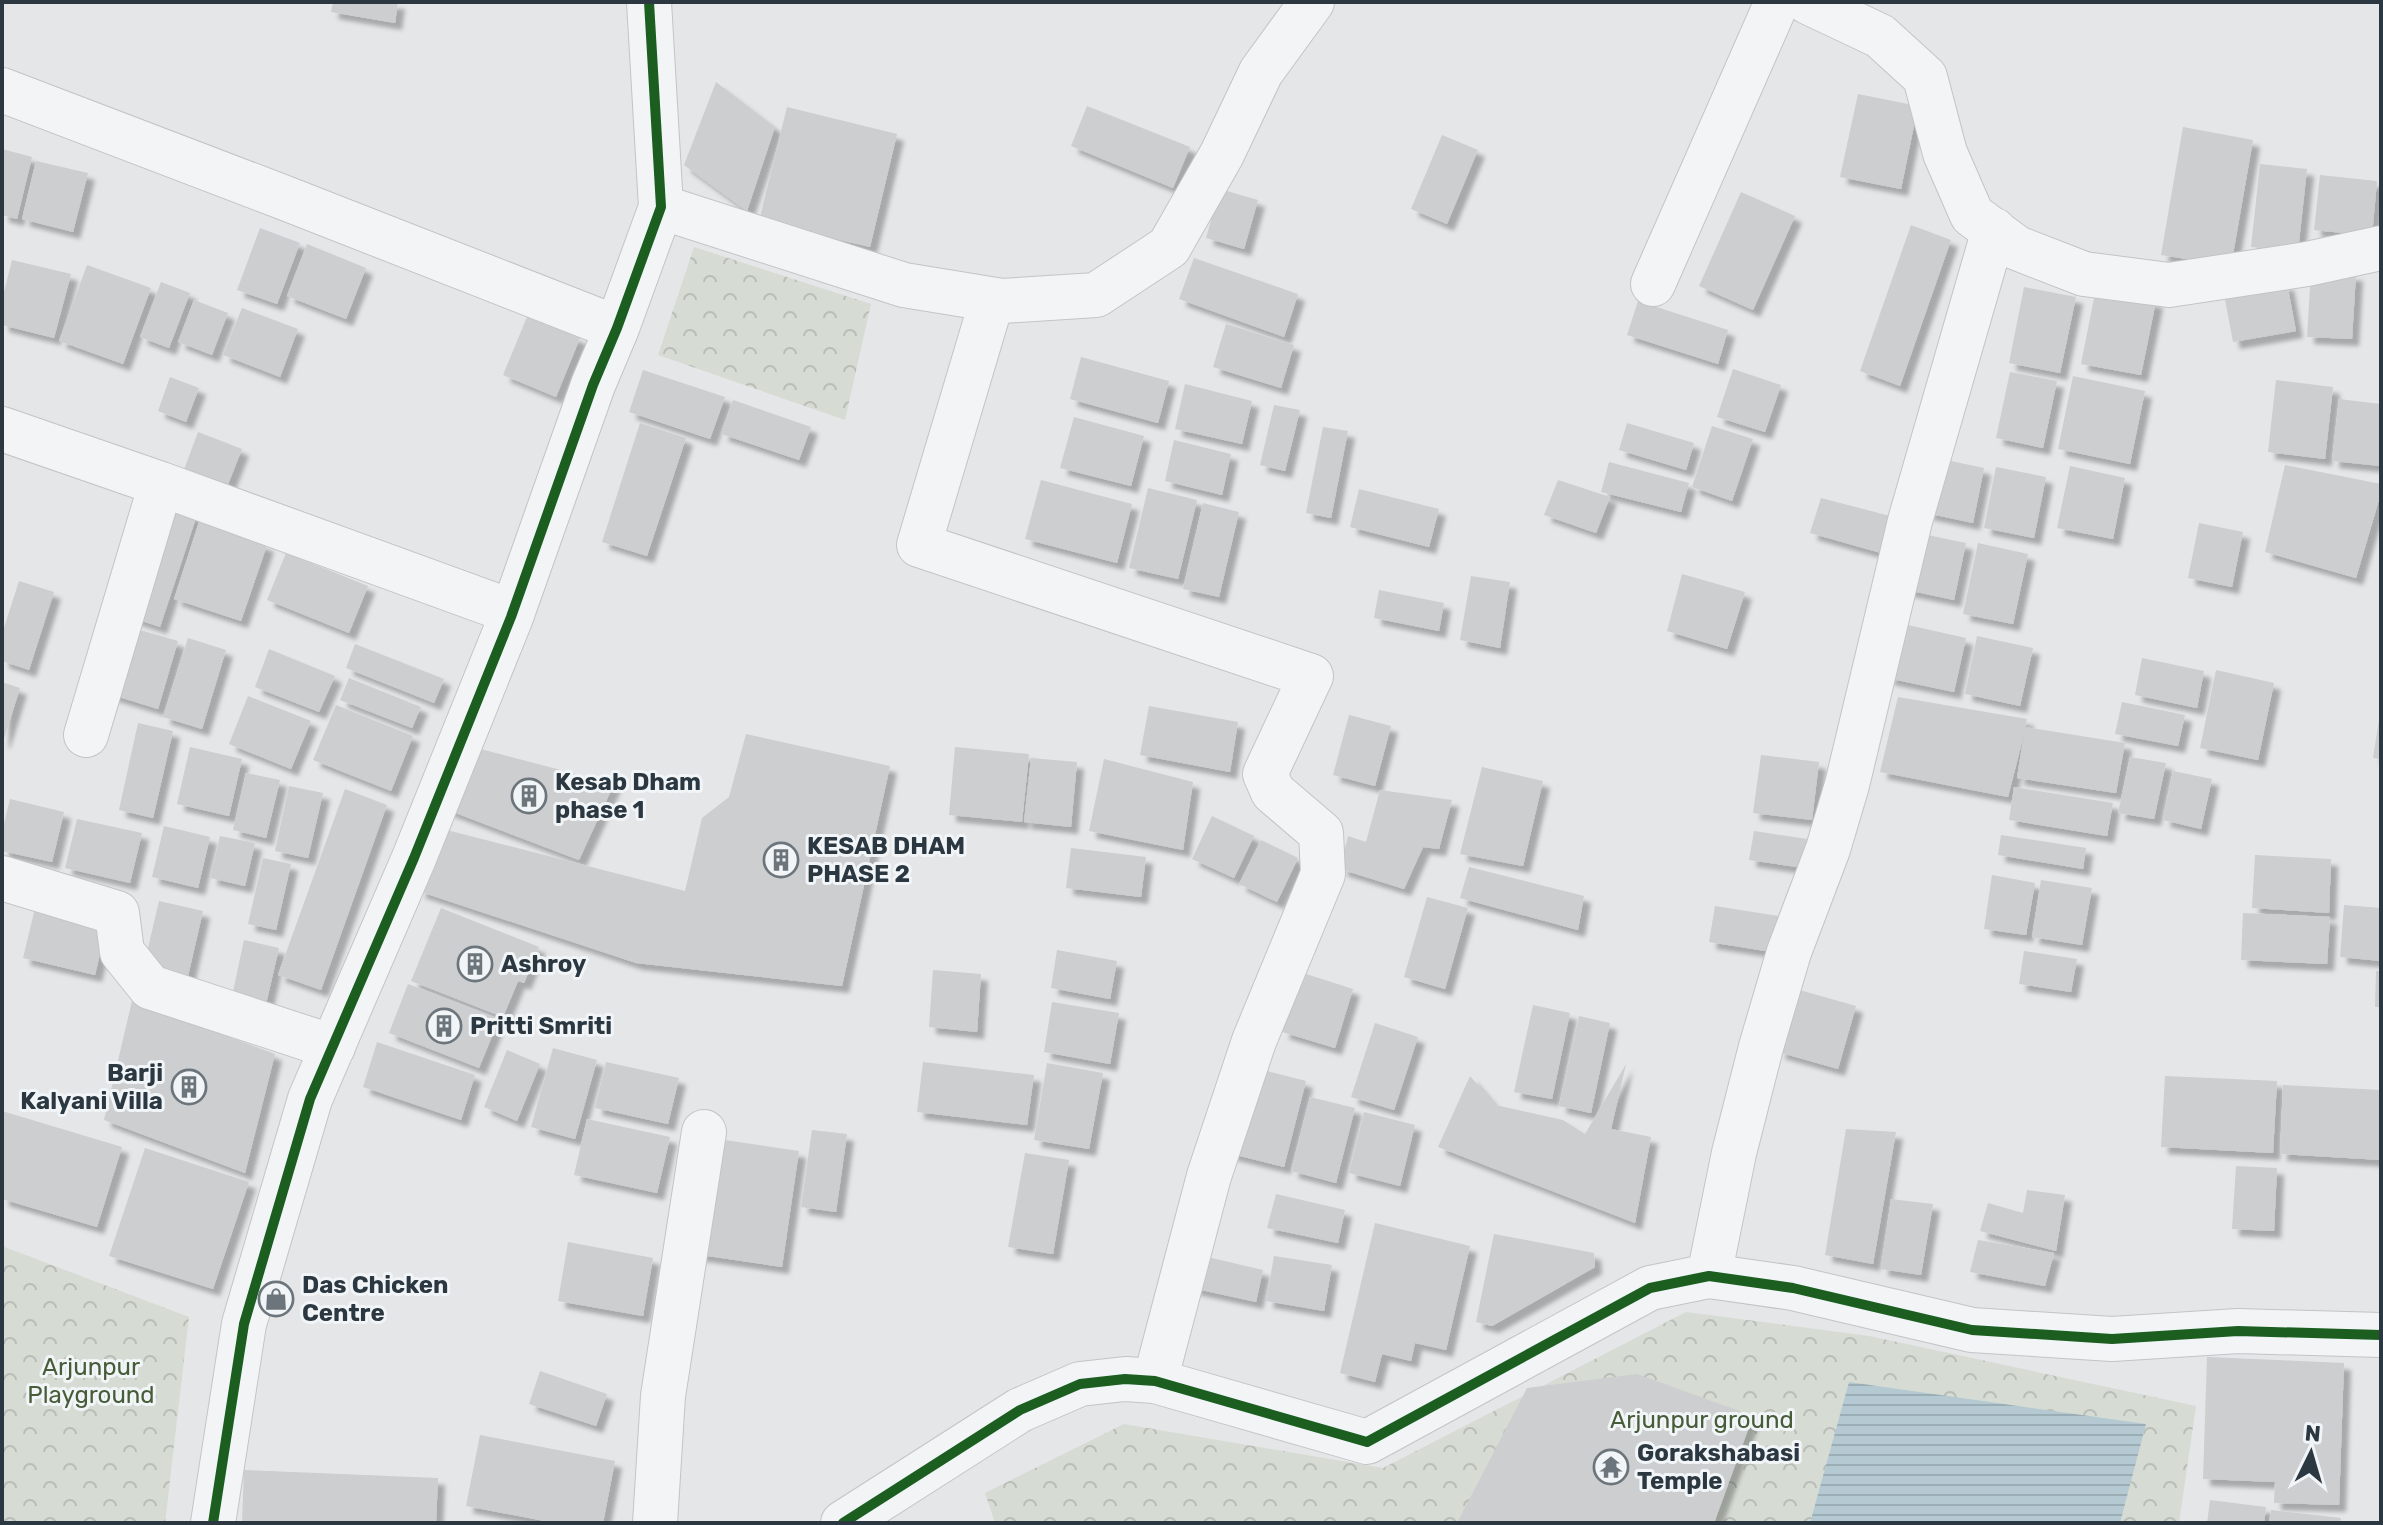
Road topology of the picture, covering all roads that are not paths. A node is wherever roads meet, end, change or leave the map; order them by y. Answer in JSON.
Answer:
{"nodes":[{"id":1,"x":649,"y":2,"type":"edge"},
{"id":2,"x":1312,"y":2,"type":"edge"},
{"id":3,"x":1777,"y":2,"type":"edge"},
{"id":4,"x":1808,"y":2,"type":"edge"},
{"id":5,"x":2,"y":90,"type":"edge"},
{"id":6,"x":661,"y":207,"type":"junction"},
{"id":7,"x":1994,"y":230,"type":"junction"},
{"id":8,"x":2381,"y":248,"type":"edge"},
{"id":9,"x":1653,"y":284,"type":"dead end"},
{"id":10,"x":992,"y":300,"type":"junction"},
{"id":11,"x":617,"y":328,"type":"junction"},
{"id":12,"x":2,"y":429,"type":"edge"},
{"id":13,"x":161,"y":484,"type":"junction"},
{"id":14,"x":513,"y":612,"type":"junction"},
{"id":15,"x":86,"y":735,"type":"dead end"},
{"id":16,"x":2,"y":878,"type":"edge"},
{"id":17,"x":333,"y":1047,"type":"junction"},
{"id":18,"x":704,"y":1132,"type":"dead end"},
{"id":19,"x":1709,"y":1276,"type":"junction"},
{"id":20,"x":2381,"y":1335,"type":"edge"},
{"id":21,"x":1155,"y":1381,"type":"junction"},
{"id":22,"x":213,"y":1523,"type":"edge"},
{"id":23,"x":655,"y":1523,"type":"edge"},
{"id":24,"x":843,"y":1523,"type":"edge"}],
"edges":[{"from":1,"to":6,"type":"street"},
{"from":2,"to":10,"type":"street"},
{"from":3,"to":9,"type":"street"},
{"from":4,"to":7,"type":"street"},
{"from":5,"to":11,"type":"street"},
{"from":6,"to":10,"type":"street"},
{"from":6,"to":11,"type":"street"},
{"from":7,"to":8,"type":"street"},
{"from":7,"to":19,"type":"street"},
{"from":10,"to":21,"type":"street"},
{"from":11,"to":14,"type":"street"},
{"from":12,"to":13,"type":"street"},
{"from":13,"to":14,"type":"street"},
{"from":13,"to":15,"type":"street"},
{"from":14,"to":17,"type":"street"},
{"from":16,"to":17,"type":"street"},
{"from":17,"to":22,"type":"street"},
{"from":18,"to":23,"type":"street"},
{"from":19,"to":20,"type":"street"},
{"from":19,"to":21,"type":"street"},
{"from":21,"to":24,"type":"street"}]}
